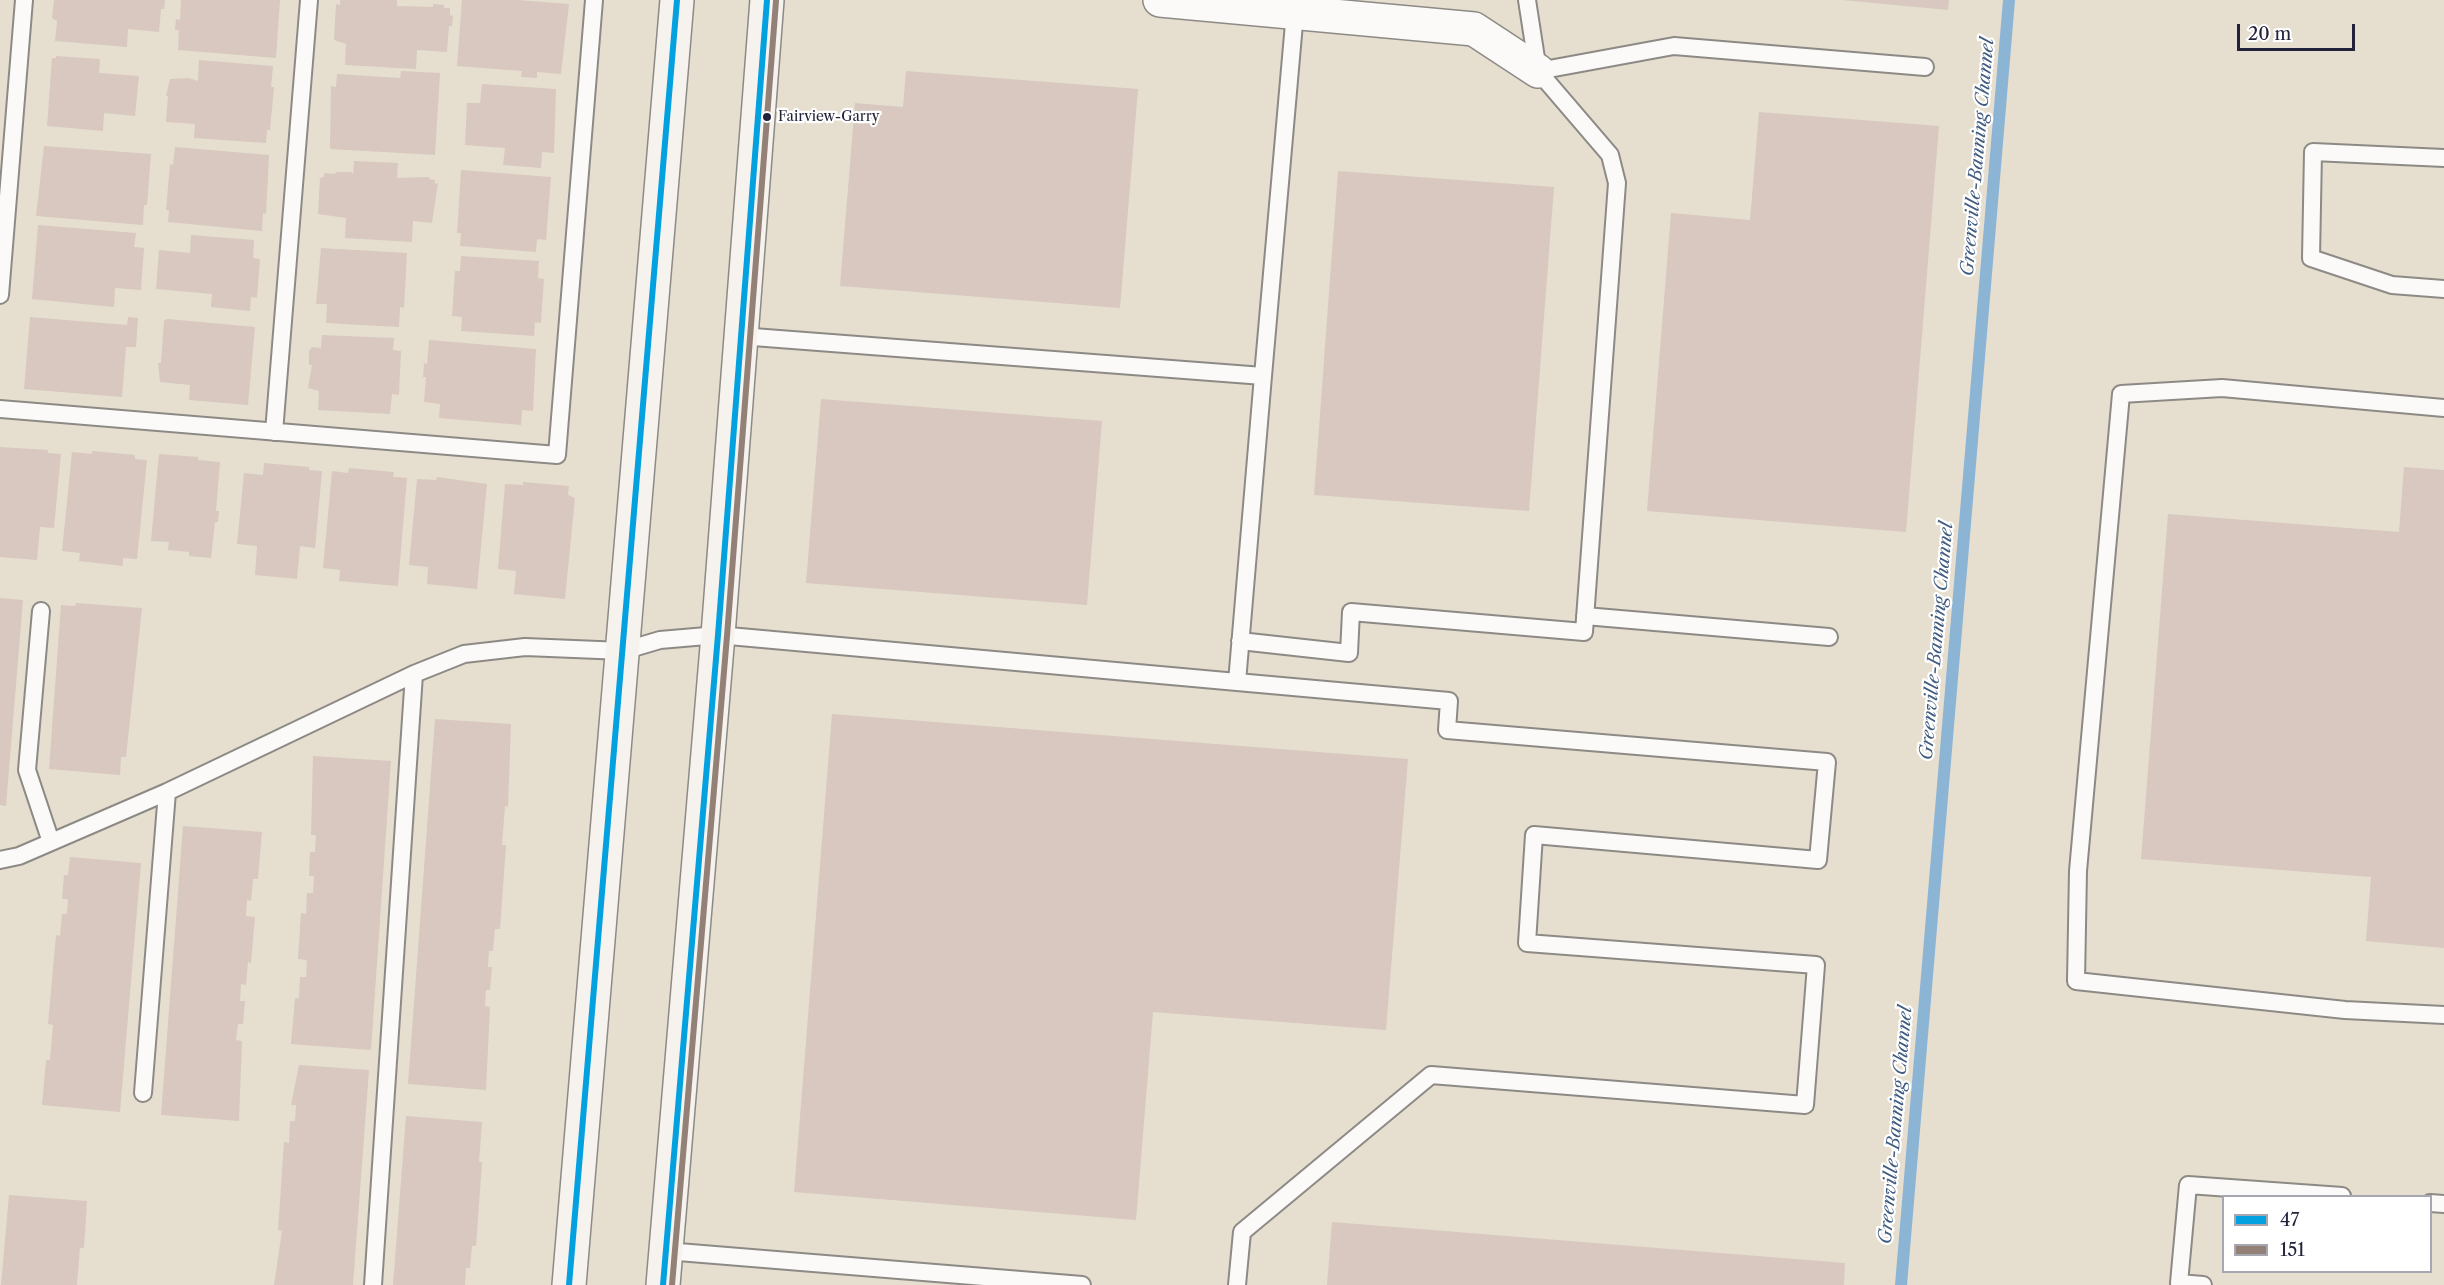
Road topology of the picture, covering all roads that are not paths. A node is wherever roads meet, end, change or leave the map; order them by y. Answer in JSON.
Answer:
{"nodes":[{"id":1,"x":24,"y":0,"type":"edge"},
{"id":2,"x":309,"y":0,"type":"edge"},
{"id":3,"x":594,"y":0,"type":"edge"},
{"id":4,"x":677,"y":0,"type":"edge"},
{"id":5,"x":767,"y":0,"type":"edge"},
{"id":6,"x":1160,"y":0,"type":"edge"},
{"id":7,"x":1527,"y":0,"type":"edge"},
{"id":8,"x":1241,"y":4,"type":"edge"},
{"id":9,"x":1295,"y":12,"type":"junction"},
{"id":10,"x":1925,"y":68,"type":"dead end"},
{"id":11,"x":1538,"y":70,"type":"junction"},
{"id":12,"x":2444,"y":158,"type":"edge"},
{"id":13,"x":2444,"y":289,"type":"edge"},
{"id":14,"x":0,"y":295,"type":"edge"},
{"id":15,"x":740,"y":336,"type":"junction"},
{"id":16,"x":1263,"y":376,"type":"junction"},
{"id":17,"x":2444,"y":408,"type":"edge"},
{"id":18,"x":0,"y":409,"type":"edge"},
{"id":19,"x":274,"y":432,"type":"junction"},
{"id":20,"x":41,"y":611,"type":"dead end"},
{"id":21,"x":1585,"y":616,"type":"junction"},
{"id":22,"x":718,"y":635,"type":"junction"},
{"id":23,"x":1829,"y":637,"type":"dead end"},
{"id":24,"x":1240,"y":641,"type":"junction"},
{"id":25,"x":623,"y":651,"type":"junction"},
{"id":26,"x":414,"y":674,"type":"junction"},
{"id":27,"x":1237,"y":682,"type":"junction"},
{"id":28,"x":167,"y":792,"type":"junction"},
{"id":29,"x":51,"y":842,"type":"junction"},
{"id":30,"x":0,"y":860,"type":"edge"},
{"id":31,"x":2444,"y":1015,"type":"edge"},
{"id":32,"x":143,"y":1093,"type":"dead end"},
{"id":33,"x":2316,"y":1195,"type":"edge"},
{"id":34,"x":666,"y":1251,"type":"junction"},
{"id":35,"x":373,"y":1285,"type":"edge"},
{"id":36,"x":569,"y":1285,"type":"edge"},
{"id":37,"x":663,"y":1285,"type":"edge"},
{"id":38,"x":1082,"y":1285,"type":"edge"},
{"id":39,"x":1237,"y":1285,"type":"edge"},
{"id":40,"x":2203,"y":1285,"type":"edge"}],
"edges":[{"from":1,"to":14,"type":"lane"},
{"from":2,"to":19,"type":"lane"},
{"from":3,"to":19,"type":"lane"},
{"from":4,"to":25,"type":"main road"},
{"from":5,"to":15,"type":"main road"},
{"from":6,"to":8,"type":"street"},
{"from":7,"to":11,"type":"lane"},
{"from":8,"to":9,"type":"street"},
{"from":9,"to":11,"type":"street"},
{"from":9,"to":16,"type":"lane"},
{"from":10,"to":11,"type":"lane"},
{"from":11,"to":21,"type":"lane"},
{"from":12,"to":13,"type":"lane"},
{"from":15,"to":16,"type":"lane"},
{"from":15,"to":22,"type":"main road"},
{"from":16,"to":24,"type":"lane"},
{"from":17,"to":31,"type":"lane"},
{"from":18,"to":19,"type":"lane"},
{"from":20,"to":29,"type":"lane"},
{"from":21,"to":23,"type":"lane"},
{"from":21,"to":24,"type":"lane"},
{"from":22,"to":25,"type":"lane"},
{"from":22,"to":27,"type":"lane"},
{"from":22,"to":34,"type":"main road"},
{"from":24,"to":27,"type":"lane"},
{"from":25,"to":26,"type":"lane"},
{"from":25,"to":36,"type":"main road"},
{"from":26,"to":28,"type":"lane"},
{"from":26,"to":35,"type":"lane"},
{"from":27,"to":39,"type":"lane"},
{"from":28,"to":29,"type":"lane"},
{"from":28,"to":32,"type":"lane"},
{"from":29,"to":30,"type":"lane"},
{"from":33,"to":40,"type":"lane"},
{"from":34,"to":37,"type":"main road"},
{"from":34,"to":38,"type":"lane"}]}
